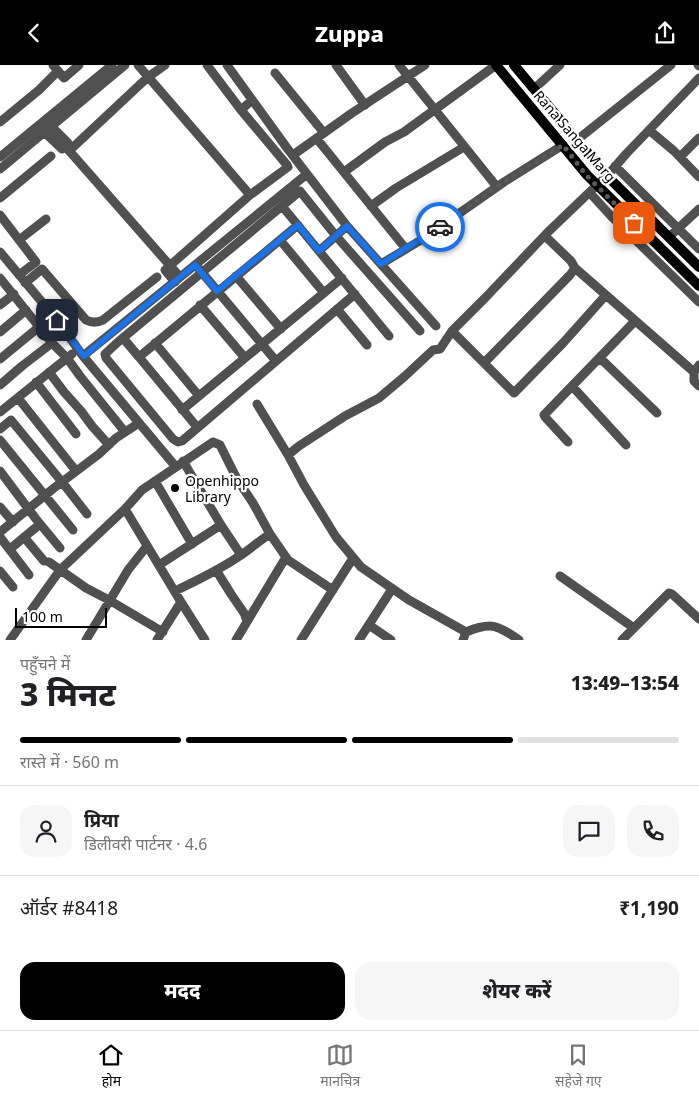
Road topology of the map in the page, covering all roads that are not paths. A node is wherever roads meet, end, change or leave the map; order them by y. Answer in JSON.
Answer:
{"nodes":[{"id":1,"x":80,"y":65,"type":"edge"},
{"id":2,"x":112,"y":65,"type":"edge"},
{"id":3,"x":125,"y":65,"type":"edge"},
{"id":4,"x":138,"y":65,"type":"edge"},
{"id":5,"x":165,"y":65,"type":"edge"},
{"id":6,"x":207,"y":65,"type":"edge"},
{"id":7,"x":227,"y":65,"type":"edge"},
{"id":8,"x":336,"y":65,"type":"edge"},
{"id":9,"x":399,"y":65,"type":"edge"},
{"id":10,"x":425,"y":65,"type":"edge"},
{"id":11,"x":496,"y":65,"type":"edge"},
{"id":12,"x":514,"y":65,"type":"edge"},
{"id":13,"x":560,"y":65,"type":"edge"},
{"id":14,"x":672,"y":65,"type":"edge"},
{"id":15,"x":55,"y":68,"type":"edge"},
{"id":16,"x":275,"y":73,"type":"dead end"},
{"id":17,"x":148,"y":77,"type":"junction"},
{"id":18,"x":408,"y":77,"type":"junction"},
{"id":19,"x":699,"y":78,"type":"edge"},
{"id":20,"x":534,"y":88,"type":"junction"},
{"id":21,"x":249,"y":96,"type":"junction"},
{"id":22,"x":235,"y":102,"type":"junction"},
{"id":23,"x":365,"y":105,"type":"junction"},
{"id":24,"x":241,"y":110,"type":"junction"},
{"id":25,"x":434,"y":110,"type":"junction"},
{"id":26,"x":0,"y":121,"type":"edge"},
{"id":27,"x":45,"y":126,"type":"junction"},
{"id":28,"x":649,"y":130,"type":"junction"},
{"id":29,"x":321,"y":136,"type":"junction"},
{"id":30,"x":699,"y":138,"type":"edge"},
{"id":31,"x":578,"y":140,"type":"junction"},
{"id":32,"x":563,"y":145,"type":"junction"},
{"id":33,"x":464,"y":147,"type":"junction"},
{"id":34,"x":67,"y":149,"type":"junction"},
{"id":35,"x":293,"y":155,"type":"junction"},
{"id":36,"x":51,"y":156,"type":"dead end"},
{"id":37,"x":0,"y":157,"type":"edge"},
{"id":38,"x":680,"y":157,"type":"junction"},
{"id":39,"x":615,"y":166,"type":"junction"},
{"id":40,"x":0,"y":169,"type":"edge"},
{"id":41,"x":344,"y":171,"type":"junction"},
{"id":42,"x":307,"y":174,"type":"junction"},
{"id":43,"x":608,"y":176,"type":"junction"},
{"id":44,"x":699,"y":177,"type":"edge"},
{"id":45,"x":597,"y":185,"type":"junction"},
{"id":46,"x":497,"y":187,"type":"junction"},
{"id":47,"x":590,"y":193,"type":"junction"},
{"id":48,"x":250,"y":195,"type":"junction"},
{"id":49,"x":0,"y":198,"type":"edge"},
{"id":50,"x":371,"y":205,"type":"junction"},
{"id":51,"x":282,"y":206,"type":"junction"},
{"id":52,"x":699,"y":209,"type":"edge"},
{"id":53,"x":0,"y":215,"type":"edge"},
{"id":54,"x":46,"y":219,"type":"dead end"},
{"id":55,"x":298,"y":225,"type":"junction"},
{"id":56,"x":347,"y":226,"type":"junction"},
{"id":57,"x":678,"y":229,"type":"junction"},
{"id":58,"x":336,"y":236,"type":"junction"},
{"id":59,"x":545,"y":236,"type":"junction"},
{"id":60,"x":669,"y":237,"type":"junction"},
{"id":61,"x":19,"y":240,"type":"junction"},
{"id":62,"x":280,"y":240,"type":"junction"},
{"id":63,"x":406,"y":249,"type":"junction"},
{"id":64,"x":699,"y":249,"type":"edge"},
{"id":65,"x":0,"y":251,"type":"edge"},
{"id":66,"x":319,"y":251,"type":"junction"},
{"id":67,"x":381,"y":264,"type":"junction"},
{"id":68,"x":39,"y":265,"type":"junction"},
{"id":69,"x":170,"y":266,"type":"junction"},
{"id":70,"x":699,"y":267,"type":"edge"},
{"id":71,"x":198,"y":268,"type":"junction"},
{"id":72,"x":575,"y":268,"type":"junction"},
{"id":73,"x":236,"y":276,"type":"junction"},
{"id":74,"x":157,"y":277,"type":"dead end"},
{"id":75,"x":0,"y":278,"type":"edge"},
{"id":76,"x":22,"y":279,"type":"junction"},
{"id":77,"x":177,"y":279,"type":"junction"},
{"id":78,"x":342,"y":279,"type":"junction"},
{"id":79,"x":699,"y":286,"type":"edge"},
{"id":80,"x":217,"y":291,"type":"junction"},
{"id":81,"x":14,"y":293,"type":"junction"},
{"id":82,"x":324,"y":293,"type":"junction"},
{"id":83,"x":355,"y":294,"type":"junction"},
{"id":84,"x":606,"y":295,"type":"junction"},
{"id":85,"x":699,"y":302,"type":"edge"},
{"id":86,"x":0,"y":305,"type":"edge"},
{"id":87,"x":200,"y":305,"type":"junction"},
{"id":88,"x":337,"y":309,"type":"junction"},
{"id":89,"x":26,"y":310,"type":"junction"},
{"id":90,"x":635,"y":321,"type":"junction"},
{"id":91,"x":436,"y":326,"type":"dead end"},
{"id":92,"x":39,"y":327,"type":"junction"},
{"id":93,"x":281,"y":329,"type":"junction"},
{"id":94,"x":420,"y":331,"type":"dead end"},
{"id":95,"x":452,"y":331,"type":"junction"},
{"id":96,"x":0,"y":332,"type":"edge"},
{"id":97,"x":389,"y":336,"type":"dead end"},
{"id":98,"x":123,"y":338,"type":"junction"},
{"id":99,"x":52,"y":343,"type":"junction"},
{"id":100,"x":155,"y":343,"type":"junction"},
{"id":101,"x":262,"y":345,"type":"junction"},
{"id":102,"x":366,"y":345,"type":"dead end"},
{"id":103,"x":81,"y":352,"type":"junction"},
{"id":104,"x":67,"y":357,"type":"junction"},
{"id":105,"x":139,"y":357,"type":"junction"},
{"id":106,"x":245,"y":358,"type":"junction"},
{"id":107,"x":600,"y":358,"type":"junction"},
{"id":108,"x":0,"y":359,"type":"edge"},
{"id":109,"x":276,"y":361,"type":"junction"},
{"id":110,"x":484,"y":363,"type":"junction"},
{"id":111,"x":696,"y":368,"type":"edge"},
{"id":112,"x":49,"y":372,"type":"junction"},
{"id":113,"x":36,"y":382,"type":"junction"},
{"id":114,"x":0,"y":385,"type":"edge"},
{"id":115,"x":572,"y":386,"type":"junction"},
{"id":116,"x":699,"y":386,"type":"edge"},
{"id":117,"x":199,"y":396,"type":"junction"},
{"id":118,"x":18,"y":397,"type":"junction"},
{"id":119,"x":142,"y":401,"type":"junction"},
{"id":120,"x":257,"y":404,"type":"dead end"},
{"id":121,"x":182,"y":410,"type":"junction"},
{"id":122,"x":129,"y":411,"type":"junction"},
{"id":123,"x":0,"y":412,"type":"edge"},
{"id":124,"x":657,"y":413,"type":"dead end"},
{"id":125,"x":139,"y":423,"type":"junction"},
{"id":126,"x":197,"y":427,"type":"junction"},
{"id":127,"x":0,"y":429,"type":"edge"},
{"id":128,"x":125,"y":433,"type":"junction"},
{"id":129,"x":76,"y":435,"type":"dead end"},
{"id":130,"x":0,"y":440,"type":"edge"},
{"id":131,"x":568,"y":442,"type":"dead end"},
{"id":132,"x":109,"y":445,"type":"junction"},
{"id":133,"x":626,"y":445,"type":"dead end"},
{"id":134,"x":288,"y":455,"type":"junction"},
{"id":135,"x":183,"y":461,"type":"junction"},
{"id":136,"x":176,"y":467,"type":"junction"},
{"id":137,"x":0,"y":471,"type":"edge"},
{"id":138,"x":76,"y":471,"type":"junction"},
{"id":139,"x":156,"y":481,"type":"junction"},
{"id":140,"x":62,"y":482,"type":"junction"},
{"id":141,"x":45,"y":495,"type":"junction"},
{"id":142,"x":0,"y":507,"type":"edge"},
{"id":143,"x":28,"y":509,"type":"junction"},
{"id":144,"x":126,"y":509,"type":"junction"},
{"id":145,"x":87,"y":514,"type":"dead end"},
{"id":146,"x":12,"y":522,"type":"junction"},
{"id":147,"x":40,"y":524,"type":"junction"},
{"id":148,"x":221,"y":525,"type":"junction"},
{"id":149,"x":73,"y":530,"type":"dead end"},
{"id":150,"x":0,"y":532,"type":"edge"},
{"id":151,"x":270,"y":534,"type":"junction"},
{"id":152,"x":0,"y":537,"type":"edge"},
{"id":153,"x":24,"y":537,"type":"junction"},
{"id":154,"x":192,"y":544,"type":"junction"},
{"id":155,"x":147,"y":546,"type":"junction"},
{"id":156,"x":60,"y":548,"type":"dead end"},
{"id":157,"x":10,"y":549,"type":"junction"},
{"id":158,"x":241,"y":555,"type":"junction"},
{"id":159,"x":286,"y":557,"type":"junction"},
{"id":160,"x":353,"y":558,"type":"junction"},
{"id":161,"x":159,"y":565,"type":"junction"},
{"id":162,"x":60,"y":570,"type":"junction"},
{"id":163,"x":216,"y":570,"type":"junction"},
{"id":164,"x":0,"y":571,"type":"edge"},
{"id":165,"x":29,"y":575,"type":"dead end"},
{"id":166,"x":560,"y":577,"type":"dead end"},
{"id":167,"x":13,"y":587,"type":"dead end"},
{"id":168,"x":392,"y":589,"type":"junction"},
{"id":169,"x":333,"y":590,"type":"junction"},
{"id":170,"x":175,"y":591,"type":"junction"},
{"id":171,"x":109,"y":600,"type":"junction"},
{"id":172,"x":181,"y":602,"type":"junction"},
{"id":173,"x":699,"y":619,"type":"edge"},
{"id":174,"x":247,"y":621,"type":"junction"},
{"id":175,"x":369,"y":625,"type":"junction"},
{"id":176,"x":634,"y":628,"type":"junction"},
{"id":177,"x":160,"y":636,"type":"edge"},
{"id":178,"x":464,"y":636,"type":"edge"},
{"id":179,"x":203,"y":639,"type":"edge"},
{"id":180,"x":10,"y":640,"type":"edge"},
{"id":181,"x":86,"y":640,"type":"edge"},
{"id":182,"x":236,"y":640,"type":"edge"},
{"id":183,"x":301,"y":640,"type":"edge"},
{"id":184,"x":359,"y":640,"type":"edge"},
{"id":185,"x":391,"y":640,"type":"edge"},
{"id":186,"x":520,"y":640,"type":"edge"},
{"id":187,"x":622,"y":640,"type":"edge"}],
"edges":[{"from":1,"to":15,"type":"street"},
{"from":2,"to":27,"type":"street"},
{"from":3,"to":27,"type":"street"},
{"from":4,"to":17,"type":"street"},
{"from":5,"to":17,"type":"street"},
{"from":6,"to":22,"type":"street"},
{"from":7,"to":21,"type":"street"},
{"from":8,"to":23,"type":"street"},
{"from":9,"to":18,"type":"street"},
{"from":10,"to":18,"type":"street"},
{"from":11,"to":25,"type":"street"},
{"from":11,"to":32,"type":"main road","name":"Rana Sanga Marg"},
{"from":12,"to":20,"type":"main road","name":"Rana Sanga Marg"},
{"from":13,"to":20,"type":"street"},
{"from":14,"to":31,"type":"street"},
{"from":15,"to":26,"type":"street"},
{"from":16,"to":29,"type":"street"},
{"from":17,"to":34,"type":"street"},
{"from":17,"to":48,"type":"street"},
{"from":18,"to":23,"type":"street"},
{"from":18,"to":25,"type":"street"},
{"from":19,"to":28,"type":"street"},
{"from":20,"to":31,"type":"main road","name":"Rana Sanga Marg"},
{"from":21,"to":22,"type":"street"},
{"from":21,"to":24,"type":"street"},
{"from":21,"to":35,"type":"street"},
{"from":22,"to":24,"type":"street"},
{"from":23,"to":29,"type":"street"},
{"from":24,"to":48,"type":"street"},
{"from":25,"to":33,"type":"street"},
{"from":25,"to":41,"type":"street"},
{"from":27,"to":34,"type":"street"},
{"from":27,"to":37,"type":"street"},
{"from":27,"to":40,"type":"street"},
{"from":28,"to":38,"type":"street"},
{"from":28,"to":39,"type":"street"},
{"from":29,"to":35,"type":"street"},
{"from":29,"to":41,"type":"street"},
{"from":30,"to":38,"type":"street"},
{"from":31,"to":43,"type":"main road","name":"Rana Sanga Marg"},
{"from":32,"to":45,"type":"main road","name":"Rana Sanga Marg"},
{"from":32,"to":46,"type":"street"},
{"from":33,"to":46,"type":"street"},
{"from":33,"to":50,"type":"street"},
{"from":34,"to":69,"type":"street"},
{"from":35,"to":42,"type":"street"},
{"from":36,"to":49,"type":"street"},
{"from":38,"to":44,"type":"street"},
{"from":39,"to":43,"type":"street"},
{"from":39,"to":57,"type":"street"},
{"from":41,"to":50,"type":"street"},
{"from":42,"to":56,"type":"street"},
{"from":42,"to":71,"type":"street"},
{"from":43,"to":45,"type":"street"},
{"from":43,"to":60,"type":"main road","name":"Rana Sanga Marg"},
{"from":45,"to":47,"type":"street"},
{"from":45,"to":79,"type":"main road","name":"Rana Sanga Marg"},
{"from":46,"to":63,"type":"street"},
{"from":47,"to":59,"type":"street"},
{"from":47,"to":85,"type":"street"},
{"from":48,"to":69,"type":"street"},
{"from":50,"to":63,"type":"street"},
{"from":51,"to":55,"type":"street"},
{"from":51,"to":58,"type":"street"},
{"from":51,"to":71,"type":"street"},
{"from":52,"to":57,"type":"street"},
{"from":53,"to":61,"type":"street"},
{"from":54,"to":61,"type":"street"},
{"from":55,"to":62,"type":"street"},
{"from":55,"to":66,"type":"street"},
{"from":56,"to":58,"type":"street"},
{"from":56,"to":67,"type":"street"},
{"from":57,"to":60,"type":"street"},
{"from":57,"to":64,"type":"street"},
{"from":58,"to":66,"type":"street"},
{"from":58,"to":94,"type":"street"},
{"from":59,"to":72,"type":"street"},
{"from":59,"to":95,"type":"street"},
{"from":60,"to":70,"type":"main road","name":"Rana Sanga Marg"},
{"from":61,"to":68,"type":"street"},
{"from":62,"to":73,"type":"street"},
{"from":62,"to":82,"type":"street"},
{"from":63,"to":67,"type":"street"},
{"from":65,"to":76,"type":"street"},
{"from":66,"to":78,"type":"street"},
{"from":67,"to":91,"type":"street"},
{"from":68,"to":74,"type":"street"},
{"from":68,"to":76,"type":"street"},
{"from":69,"to":77,"type":"street"},
{"from":71,"to":77,"type":"street"},
{"from":71,"to":80,"type":"street"},
{"from":71,"to":98,"type":"street"},
{"from":72,"to":84,"type":"street"},
{"from":72,"to":110,"type":"street"},
{"from":73,"to":80,"type":"street"},
{"from":73,"to":93,"type":"street"},
{"from":75,"to":81,"type":"street"},
{"from":76,"to":103,"type":"street"},
{"from":77,"to":103,"type":"street"},
{"from":78,"to":82,"type":"street"},
{"from":78,"to":83,"type":"street"},
{"from":80,"to":87,"type":"street"},
{"from":80,"to":101,"type":"street"},
{"from":81,"to":86,"type":"street"},
{"from":81,"to":89,"type":"street"},
{"from":82,"to":93,"type":"street"},
{"from":83,"to":88,"type":"street"},
{"from":83,"to":97,"type":"street"},
{"from":84,"to":90,"type":"street"},
{"from":84,"to":110,"type":"street"},
{"from":87,"to":100,"type":"street"},
{"from":87,"to":106,"type":"street"},
{"from":88,"to":102,"type":"street"},
{"from":88,"to":109,"type":"street"},
{"from":89,"to":92,"type":"street"},
{"from":89,"to":96,"type":"street"},
{"from":90,"to":107,"type":"street"},
{"from":90,"to":111,"type":"street"},
{"from":92,"to":99,"type":"street"},
{"from":92,"to":108,"type":"street"},
{"from":93,"to":101,"type":"street"},
{"from":95,"to":110,"type":"street"},
{"from":95,"to":134,"type":"street"},
{"from":98,"to":105,"type":"street"},
{"from":98,"to":119,"type":"street"},
{"from":99,"to":104,"type":"street"},
{"from":99,"to":114,"type":"street"},
{"from":100,"to":105,"type":"street"},
{"from":100,"to":117,"type":"street"},
{"from":101,"to":106,"type":"street"},
{"from":101,"to":109,"type":"street"},
{"from":103,"to":104,"type":"street"},
{"from":103,"to":122,"type":"street"},
{"from":104,"to":112,"type":"street"},
{"from":104,"to":128,"type":"street"},
{"from":105,"to":121,"type":"street"},
{"from":106,"to":117,"type":"street"},
{"from":107,"to":115,"type":"street"},
{"from":107,"to":124,"type":"street"},
{"from":109,"to":126,"type":"street"},
{"from":111,"to":116,"type":"street"},
{"from":112,"to":113,"type":"street"},
{"from":112,"to":132,"type":"street"},
{"from":113,"to":118,"type":"street"},
{"from":113,"to":129,"type":"street"},
{"from":115,"to":131,"type":"street"},
{"from":115,"to":133,"type":"street"},
{"from":117,"to":121,"type":"street"},
{"from":118,"to":123,"type":"street"},
{"from":118,"to":138,"type":"street"},
{"from":119,"to":122,"type":"street"},
{"from":119,"to":126,"type":"street"},
{"from":120,"to":134,"type":"street"},
{"from":121,"to":126,"type":"street"},
{"from":122,"to":125,"type":"street"},
{"from":125,"to":128,"type":"street"},
{"from":125,"to":136,"type":"street"},
{"from":127,"to":140,"type":"street"},
{"from":128,"to":132,"type":"street"},
{"from":130,"to":141,"type":"street"},
{"from":132,"to":138,"type":"street"},
{"from":134,"to":160,"type":"street"},
{"from":135,"to":136,"type":"street"},
{"from":135,"to":148,"type":"street"},
{"from":135,"to":151,"type":"street"},
{"from":136,"to":139,"type":"street"},
{"from":137,"to":143,"type":"street"},
{"from":138,"to":140,"type":"street"},
{"from":139,"to":144,"type":"street"},
{"from":139,"to":154,"type":"street"},
{"from":140,"to":141,"type":"street"},
{"from":140,"to":145,"type":"street"},
{"from":141,"to":143,"type":"street"},
{"from":141,"to":149,"type":"street"},
{"from":142,"to":146,"type":"street"},
{"from":143,"to":146,"type":"street"},
{"from":143,"to":147,"type":"street"},
{"from":144,"to":155,"type":"street"},
{"from":144,"to":162,"type":"street"},
{"from":146,"to":150,"type":"street"},
{"from":147,"to":153,"type":"street"},
{"from":147,"to":156,"type":"street"},
{"from":148,"to":154,"type":"street"},
{"from":148,"to":158,"type":"street"},
{"from":151,"to":158,"type":"street"},
{"from":151,"to":159,"type":"street"},
{"from":152,"to":157,"type":"street"},
{"from":153,"to":157,"type":"street"},
{"from":153,"to":162,"type":"street"},
{"from":154,"to":161,"type":"street"},
{"from":155,"to":161,"type":"street"},
{"from":155,"to":171,"type":"street"},
{"from":157,"to":165,"type":"street"},
{"from":158,"to":163,"type":"street"},
{"from":159,"to":169,"type":"street"},
{"from":159,"to":174,"type":"street"},
{"from":160,"to":168,"type":"street"},
{"from":160,"to":169,"type":"street"},
{"from":161,"to":170,"type":"street"},
{"from":162,"to":171,"type":"street"},
{"from":162,"to":180,"type":"street"},
{"from":163,"to":170,"type":"street"},
{"from":163,"to":174,"type":"street"},
{"from":164,"to":167,"type":"street"},
{"from":166,"to":176,"type":"street"},
{"from":168,"to":175,"type":"street"},
{"from":168,"to":178,"type":"street"},
{"from":169,"to":183,"type":"street"},
{"from":170,"to":172,"type":"street"},
{"from":171,"to":177,"type":"street"},
{"from":171,"to":181,"type":"street"},
{"from":172,"to":177,"type":"street"},
{"from":172,"to":179,"type":"street"},
{"from":173,"to":176,"type":"street"},
{"from":174,"to":182,"type":"street"},
{"from":175,"to":184,"type":"street"},
{"from":175,"to":185,"type":"street"},
{"from":176,"to":187,"type":"street"},
{"from":178,"to":186,"type":"street"}]}
